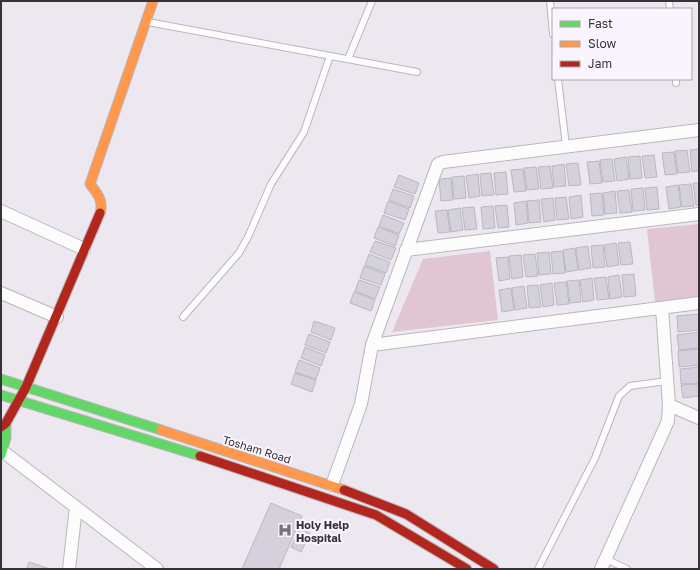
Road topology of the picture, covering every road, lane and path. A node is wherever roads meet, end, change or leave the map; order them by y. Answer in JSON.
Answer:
{"nodes":[{"id":1,"x":153,"y":1,"type":"edge"},
{"id":2,"x":372,"y":1,"type":"edge"},
{"id":3,"x":550,"y":1,"type":"edge"},
{"id":4,"x":146,"y":21,"type":"junction"},
{"id":5,"x":552,"y":23,"type":"edge"},
{"id":6,"x":330,"y":56,"type":"junction"},
{"id":7,"x":348,"y":59,"type":"junction"},
{"id":8,"x":417,"y":72,"type":"dead end"},
{"id":9,"x":558,"y":80,"type":"edge"},
{"id":10,"x":699,"y":130,"type":"edge"},
{"id":11,"x":566,"y":146,"type":"junction"},
{"id":12,"x":1,"y":211,"type":"edge"},
{"id":13,"x":699,"y":214,"type":"edge"},
{"id":14,"x":84,"y":249,"type":"junction"},
{"id":15,"x":406,"y":250,"type":"junction"},
{"id":16,"x":1,"y":293,"type":"edge"},
{"id":17,"x":699,"y":303,"type":"edge"},
{"id":18,"x":662,"y":308,"type":"junction"},
{"id":19,"x":57,"y":317,"type":"junction"},
{"id":20,"x":183,"y":317,"type":"dead end"},
{"id":21,"x":372,"y":345,"type":"junction"},
{"id":22,"x":1,"y":379,"type":"edge"},
{"id":23,"x":667,"y":381,"type":"junction"},
{"id":24,"x":26,"y":387,"type":"junction"},
{"id":25,"x":1,"y":395,"type":"edge"},
{"id":26,"x":19,"y":400,"type":"junction"},
{"id":27,"x":669,"y":405,"type":"junction"},
{"id":28,"x":699,"y":418,"type":"edge"},
{"id":29,"x":4,"y":425,"type":"edge"},
{"id":30,"x":2,"y":452,"type":"edge"},
{"id":31,"x":332,"y":485,"type":"junction"},
{"id":32,"x":76,"y":507,"type":"junction"},
{"id":33,"x":604,"y":564,"type":"edge"},
{"id":34,"x":69,"y":569,"type":"edge"},
{"id":35,"x":157,"y":569,"type":"edge"},
{"id":36,"x":467,"y":569,"type":"edge"},
{"id":37,"x":494,"y":569,"type":"edge"},
{"id":38,"x":538,"y":569,"type":"edge"},
{"id":39,"x":627,"y":569,"type":"edge"}],
"edges":[{"from":1,"to":4,"type":"main road"},
{"from":2,"to":7,"type":"lane"},
{"from":3,"to":5,"type":"lane"},
{"from":4,"to":6,"type":"lane"},
{"from":4,"to":14,"type":"main road"},
{"from":6,"to":7,"type":"lane"},
{"from":6,"to":20,"type":"lane"},
{"from":7,"to":8,"type":"lane"},
{"from":9,"to":11,"type":"lane"},
{"from":10,"to":11,"type":"street"},
{"from":11,"to":15,"type":"street"},
{"from":12,"to":14,"type":"street"},
{"from":13,"to":15,"type":"street"},
{"from":14,"to":19,"type":"main road"},
{"from":15,"to":21,"type":"street"},
{"from":16,"to":19,"type":"street"},
{"from":17,"to":18,"type":"street"},
{"from":18,"to":21,"type":"street"},
{"from":18,"to":23,"type":"street"},
{"from":19,"to":24,"type":"main road"},
{"from":21,"to":31,"type":"street"},
{"from":22,"to":24,"type":"main road","name":"Tosham Road"},
{"from":23,"to":27,"type":"street"},
{"from":23,"to":38,"type":"lane"},
{"from":24,"to":26,"type":"main road"},
{"from":24,"to":31,"type":"main road","name":"Tosham Road"},
{"from":25,"to":26,"type":"main road"},
{"from":26,"to":29,"type":"main road"},
{"from":26,"to":36,"type":"main road"},
{"from":27,"to":28,"type":"street"},
{"from":27,"to":33,"type":"street"},
{"from":29,"to":30,"type":"main road"},
{"from":30,"to":32,"type":"street"},
{"from":31,"to":37,"type":"main road","name":"Tosham Road"},
{"from":32,"to":34,"type":"street"},
{"from":32,"to":35,"type":"street"},
{"from":33,"to":39,"type":"lane"}]}
